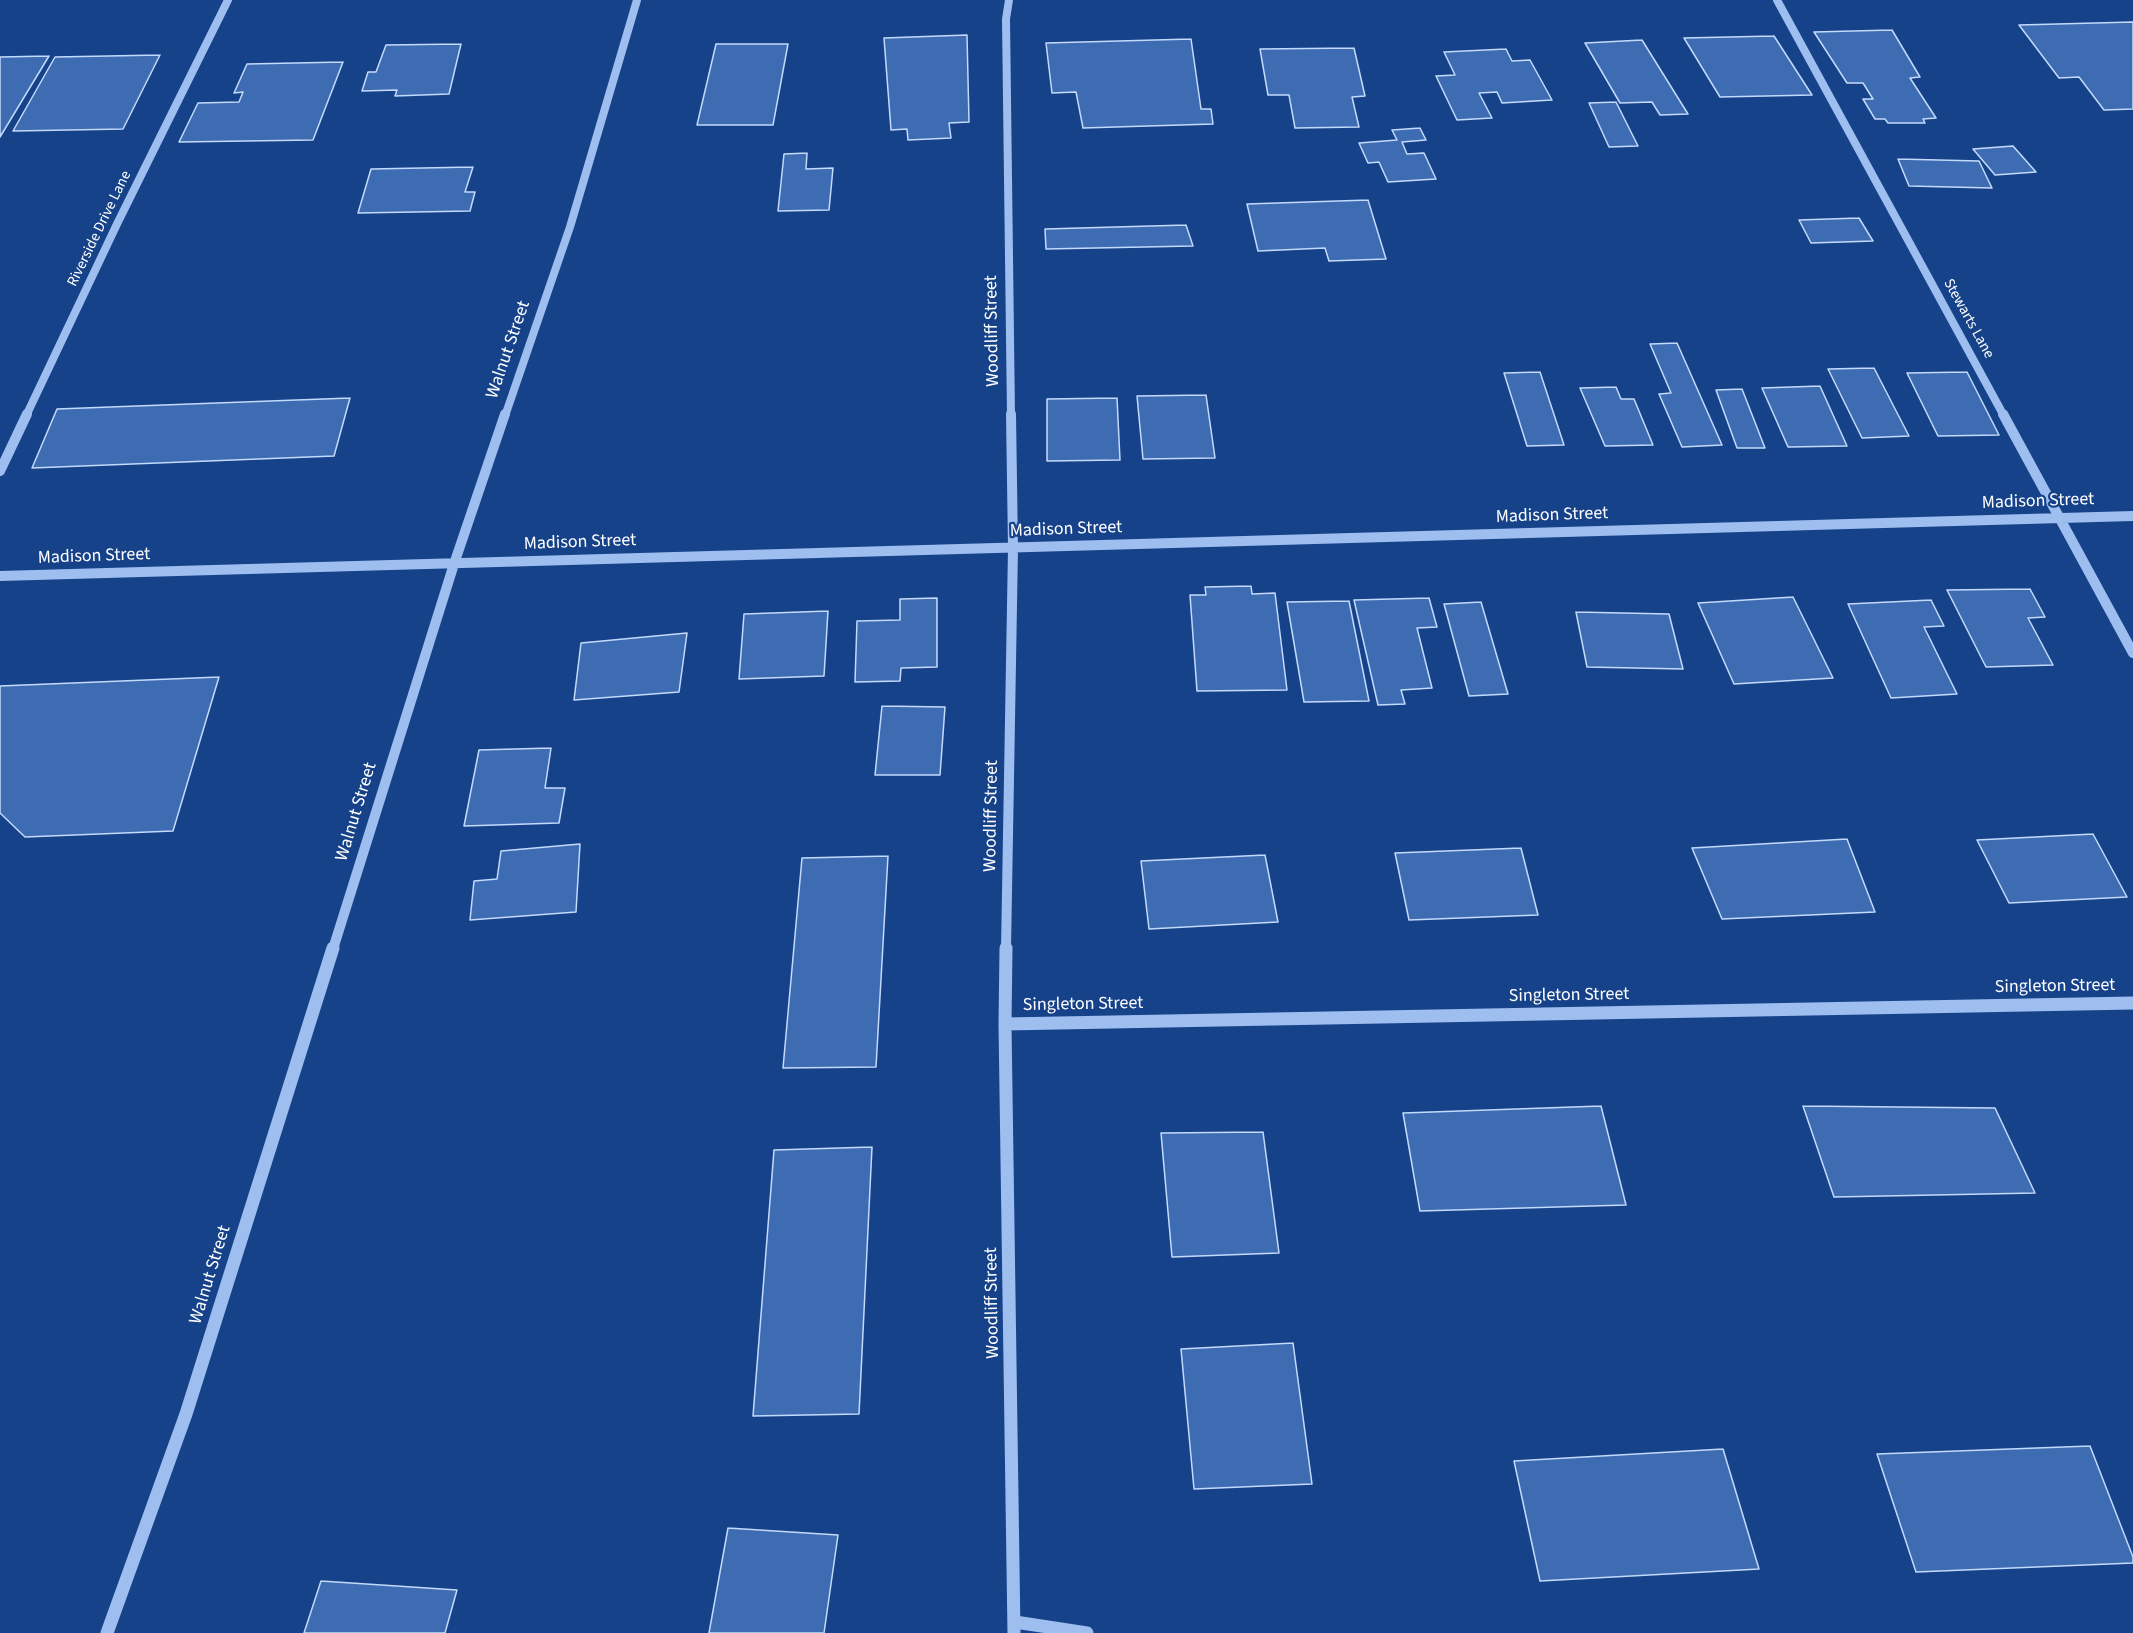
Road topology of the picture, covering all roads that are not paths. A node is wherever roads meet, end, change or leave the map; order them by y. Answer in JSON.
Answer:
{"nodes":[{"id":1,"x":228,"y":0,"type":"edge"},
{"id":2,"x":637,"y":0,"type":"edge"},
{"id":3,"x":1010,"y":0,"type":"edge"},
{"id":4,"x":1777,"y":0,"type":"edge"},
{"id":5,"x":0,"y":471,"type":"edge"},
{"id":6,"x":2133,"y":516,"type":"edge"},
{"id":7,"x":2059,"y":518,"type":"junction"},
{"id":8,"x":1013,"y":548,"type":"junction"},
{"id":9,"x":454,"y":564,"type":"junction"},
{"id":10,"x":0,"y":576,"type":"edge"},
{"id":11,"x":2133,"y":653,"type":"edge"},
{"id":12,"x":2133,"y":1004,"type":"edge"},
{"id":13,"x":1005,"y":1024,"type":"junction"},
{"id":14,"x":1015,"y":1628,"type":"edge"},
{"id":15,"x":107,"y":1633,"type":"edge"},
{"id":16,"x":1087,"y":1633,"type":"edge"}],
"edges":[{"from":1,"to":5,"type":"street","name":"Riverside Drive Lane"},
{"from":2,"to":9,"type":"street","name":"Walnut Street"},
{"from":3,"to":8,"type":"street","name":"Woodliff Street"},
{"from":4,"to":7,"type":"street","name":"Stewarts Lane"},
{"from":6,"to":7,"type":"street","name":"Madison Street"},
{"from":7,"to":8,"type":"street","name":"Madison Street"},
{"from":7,"to":11,"type":"street","name":"Stewarts Lane"},
{"from":8,"to":9,"type":"street","name":"Madison Street"},
{"from":8,"to":13,"type":"street","name":"Woodliff Street"},
{"from":9,"to":10,"type":"street","name":"Madison Street"},
{"from":9,"to":15,"type":"street","name":"Walnut Street"},
{"from":12,"to":13,"type":"street","name":"Singleton Street"},
{"from":13,"to":14,"type":"street","name":"Woodliff Street"},
{"from":14,"to":16,"type":"street"}]}
